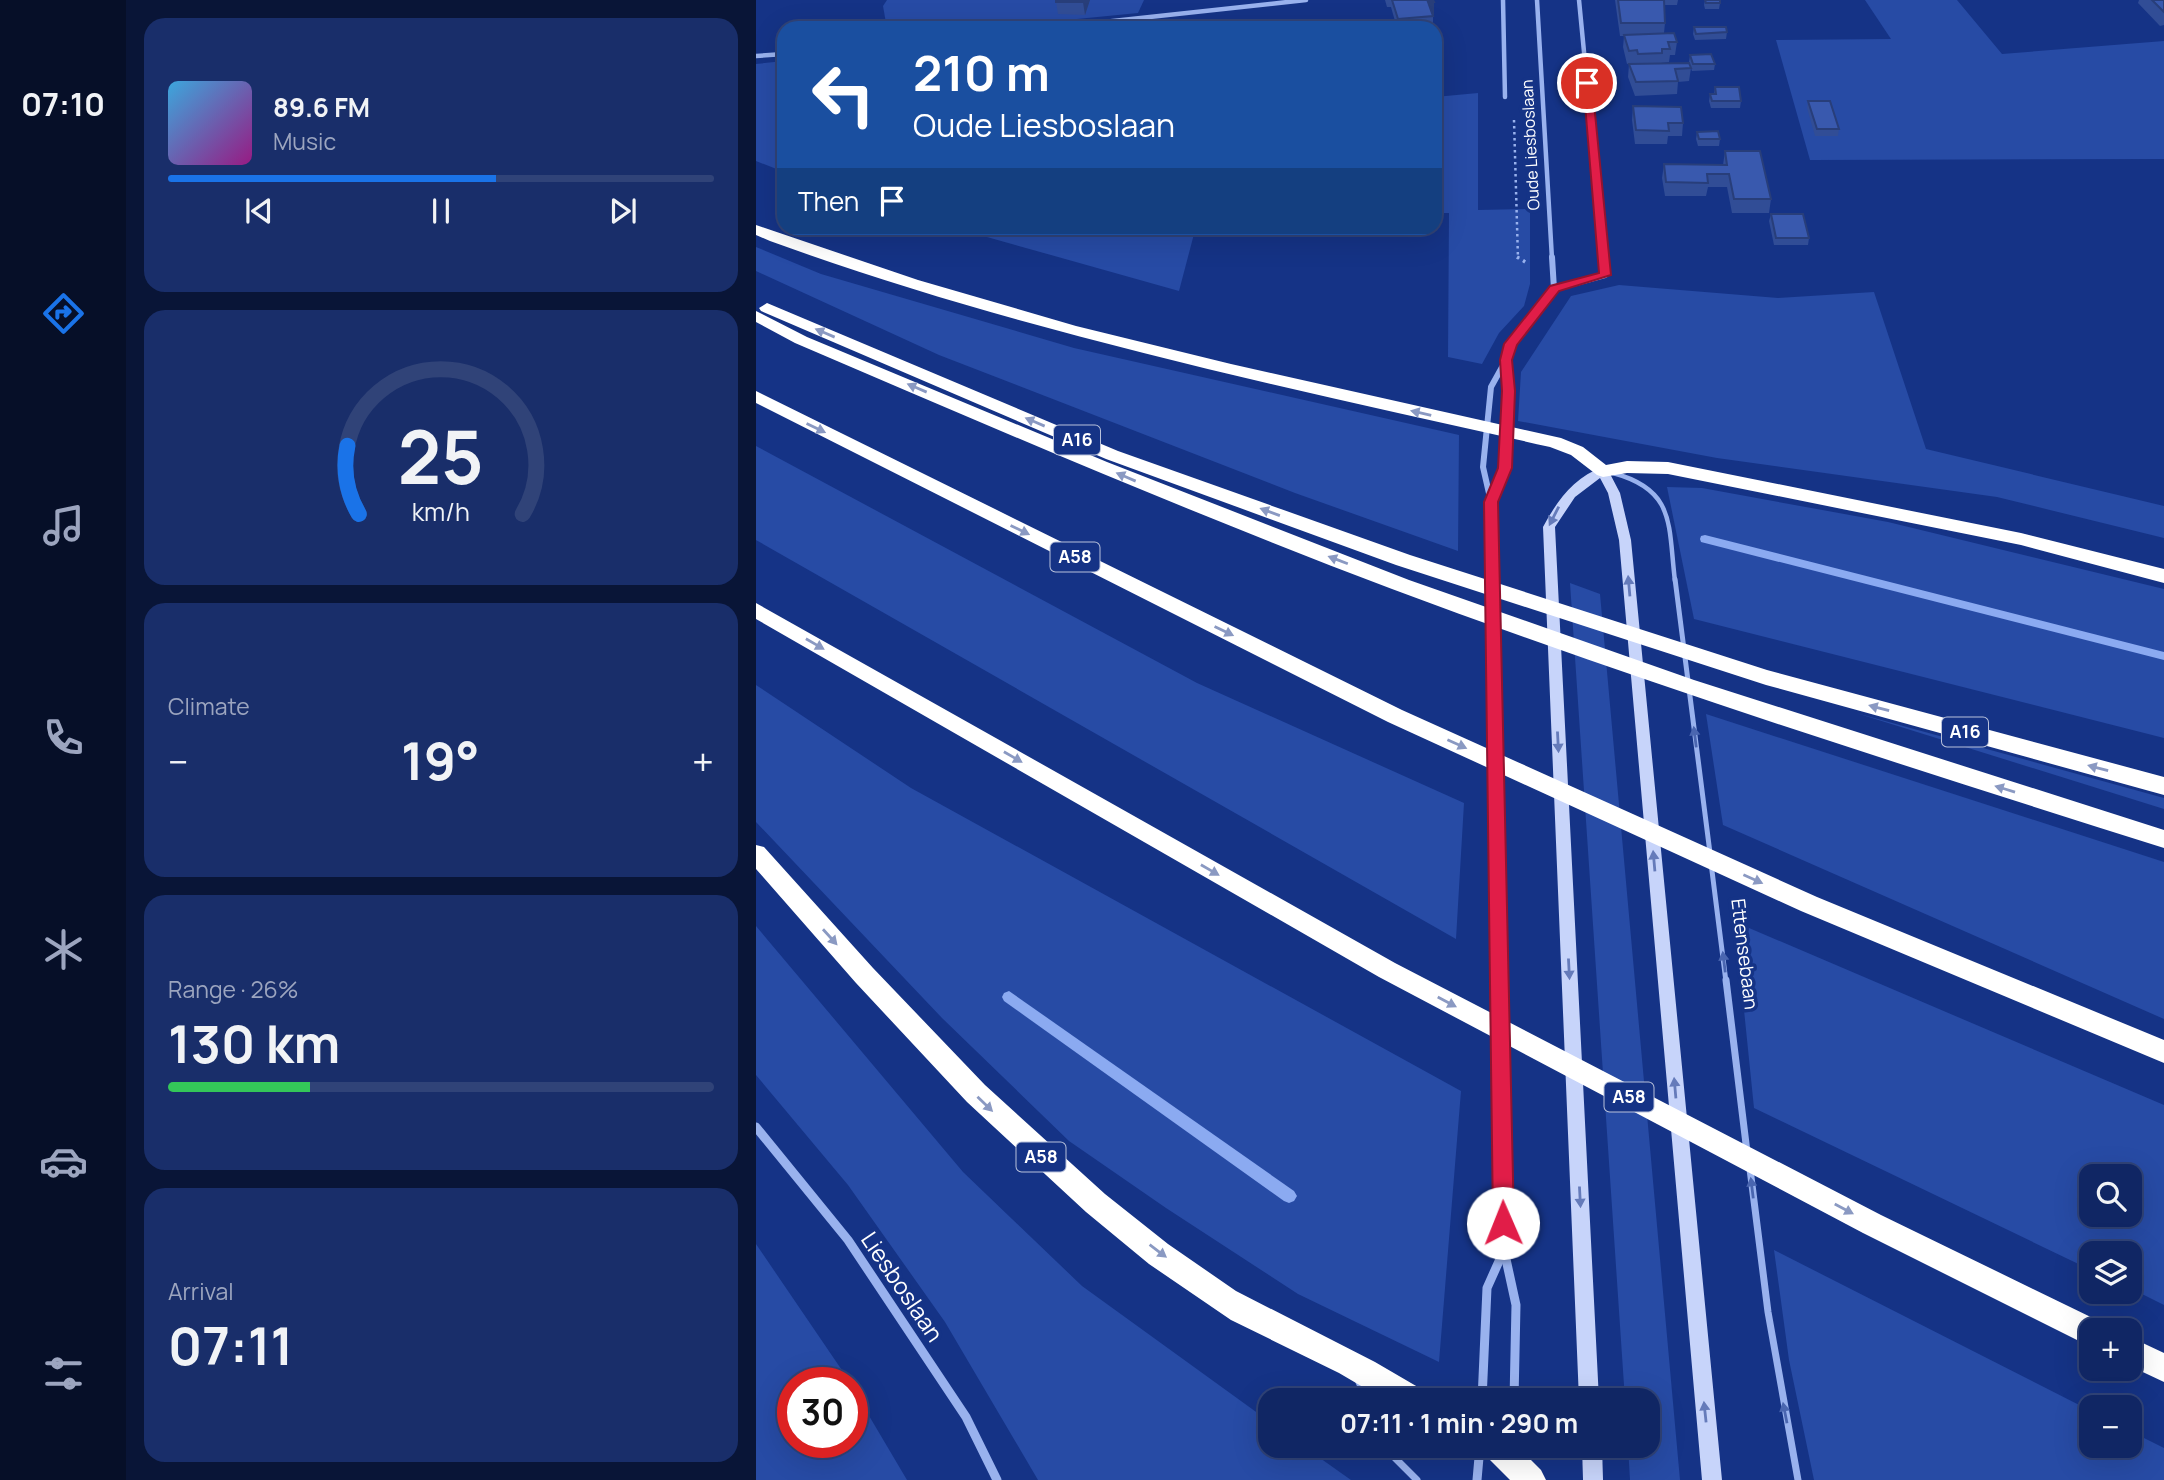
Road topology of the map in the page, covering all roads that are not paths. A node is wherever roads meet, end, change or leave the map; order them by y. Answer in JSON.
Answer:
{"nodes":[{"id":1,"x":1306,"y":0,"type":"edge"},
{"id":2,"x":1503,"y":0,"type":"edge"},
{"id":3,"x":1537,"y":0,"type":"edge"},
{"id":4,"x":1579,"y":0,"type":"edge"},
{"id":5,"x":1112,"y":21,"type":"edge"},
{"id":6,"x":777,"y":54,"type":"edge"},
{"id":7,"x":756,"y":56,"type":"edge"},
{"id":8,"x":1504,"y":97,"type":"road end"},
{"id":9,"x":756,"y":230,"type":"edge"},
{"id":10,"x":1554,"y":289,"type":"junction"},
{"id":11,"x":756,"y":303,"type":"edge"},
{"id":12,"x":756,"y":316,"type":"edge"},
{"id":13,"x":1506,"y":360,"type":"junction"},
{"id":14,"x":756,"y":396,"type":"edge"},
{"id":15,"x":1488,"y":427,"type":"junction"},
{"id":16,"x":1507,"y":431,"type":"junction"},
{"id":17,"x":1603,"y":471,"type":"junction"},
{"id":18,"x":1491,"y":502,"type":"junction"},
{"id":19,"x":2164,"y":576,"type":"edge"},
{"id":20,"x":756,"y":610,"type":"edge"},
{"id":21,"x":2164,"y":786,"type":"edge"},
{"id":22,"x":2164,"y":839,"type":"edge"},
{"id":23,"x":756,"y":854,"type":"edge"},
{"id":24,"x":2164,"y":1052,"type":"edge"},
{"id":25,"x":756,"y":1127,"type":"edge"},
{"id":26,"x":1504,"y":1250,"type":"junction"},
{"id":27,"x":2079,"y":1326,"type":"edge"},
{"id":28,"x":2142,"y":1357,"type":"edge"},
{"id":29,"x":1350,"y":1363,"type":"junction"},
{"id":30,"x":2164,"y":1368,"type":"edge"},
{"id":31,"x":1361,"y":1388,"type":"edge"},
{"id":32,"x":1393,"y":1388,"type":"edge"},
{"id":33,"x":1483,"y":1388,"type":"edge"},
{"id":34,"x":1514,"y":1388,"type":"edge"},
{"id":35,"x":1589,"y":1388,"type":"edge"},
{"id":36,"x":1395,"y":1458,"type":"edge"},
{"id":37,"x":1478,"y":1458,"type":"edge"},
{"id":38,"x":1592,"y":1458,"type":"edge"},
{"id":39,"x":998,"y":1480,"type":"edge"},
{"id":40,"x":1417,"y":1480,"type":"edge"},
{"id":41,"x":1477,"y":1480,"type":"edge"},
{"id":42,"x":1593,"y":1480,"type":"edge"},
{"id":43,"x":1712,"y":1480,"type":"edge"},
{"id":44,"x":1798,"y":1480,"type":"edge"}],
"edges":[{"from":1,"to":5,"type":"street"},
{"from":2,"to":8,"type":"street","name":"Oude Liesboslaan"},
{"from":3,"to":10,"type":"street","name":"Oude Liesboslaan"},
{"from":4,"to":10,"type":"street"},
{"from":6,"to":7,"type":"street"},
{"from":15,"to":9,"type":"highway","one_way":true},
{"from":10,"to":13,"type":"street"},
{"from":21,"to":11,"type":"highway","number":"A16","one_way":true},
{"from":22,"to":12,"type":"highway","number":"A16","one_way":true},
{"from":13,"to":15,"type":"street"},
{"from":13,"to":16,"type":"street"},
{"from":14,"to":24,"type":"highway","number":"A58","one_way":true},
{"from":15,"to":16,"type":"highway"},
{"from":15,"to":18,"type":"street"},
{"from":16,"to":17,"type":"highway"},
{"from":16,"to":18,"type":"street"},
{"from":17,"to":19,"type":"highway"},
{"from":17,"to":35,"type":"main road","one_way":true},
{"from":43,"to":17,"type":"main road","one_way":true},
{"from":44,"to":17,"type":"lane","name":"Ettensebaan","one_way":true},
{"from":18,"to":26,"type":"street"},
{"from":20,"to":27,"type":"highway","number":"A58","one_way":true},
{"from":23,"to":29,"type":"highway","number":"A58","one_way":true},
{"from":25,"to":39,"type":"street","name":"Liesboslaan"},
{"from":26,"to":33,"type":"street"},
{"from":26,"to":34,"type":"street"},
{"from":28,"to":30,"type":"highway"},
{"from":29,"to":31,"type":"lane"},
{"from":29,"to":32,"type":"highway","number":"A58"},
{"from":36,"to":40,"type":"lane"},
{"from":37,"to":41,"type":"street"},
{"from":38,"to":42,"type":"main road"}]}
